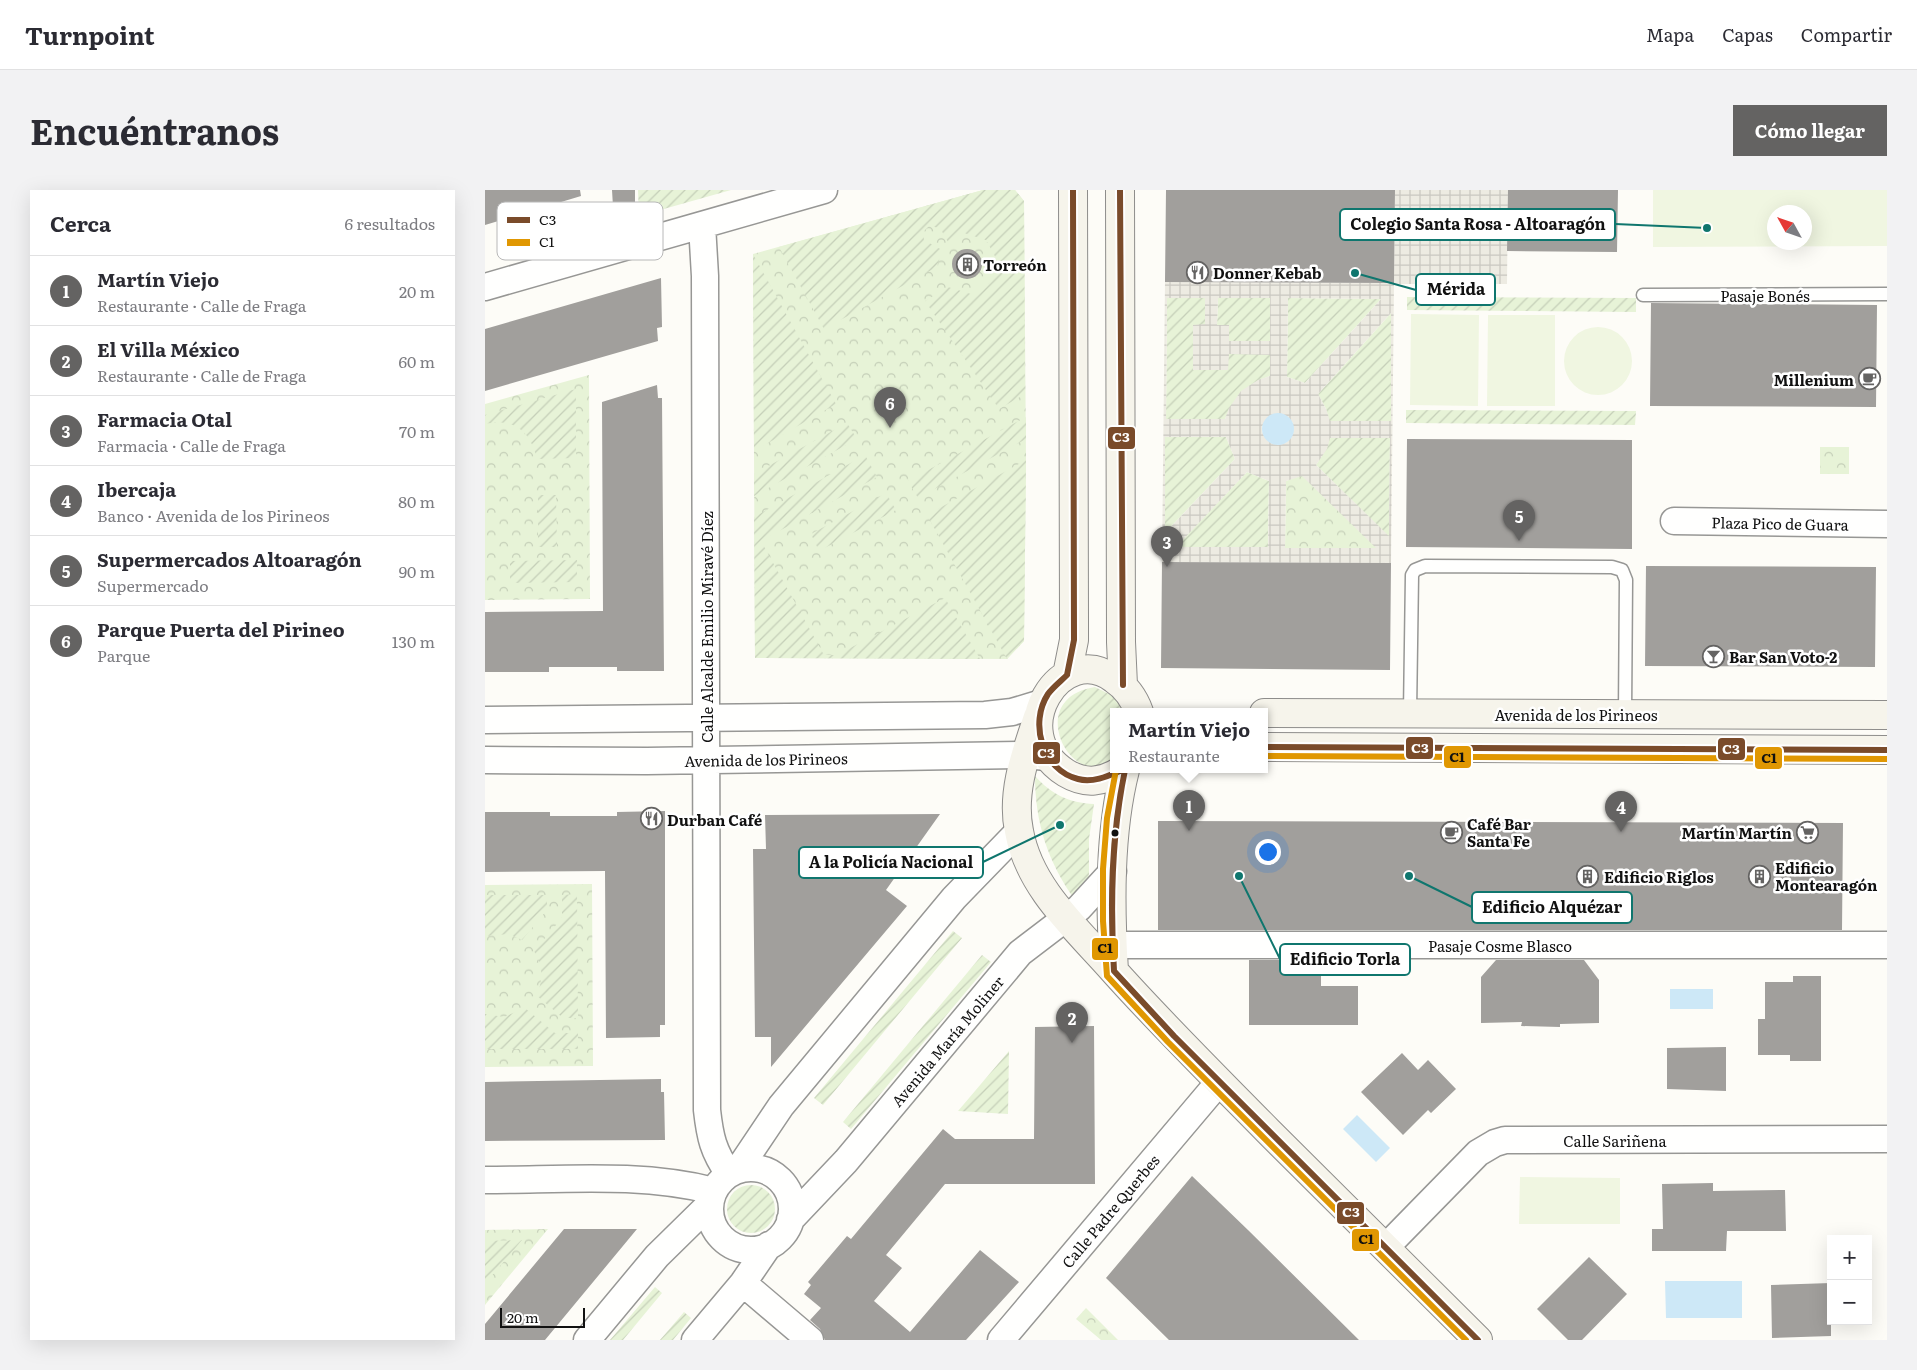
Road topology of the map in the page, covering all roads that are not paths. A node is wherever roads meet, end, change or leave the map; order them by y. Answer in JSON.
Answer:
{"nodes":[{"id":1,"x":824,"y":190,"type":"edge"},
{"id":2,"x":1073,"y":190,"type":"edge"},
{"id":3,"x":1120,"y":190,"type":"edge"},
{"id":4,"x":702,"y":225,"type":"junction"},
{"id":5,"x":663,"y":236,"type":"edge"},
{"id":6,"x":580,"y":260,"type":"edge"},
{"id":7,"x":485,"y":287,"type":"edge"},
{"id":8,"x":1887,"y":294,"type":"edge"},
{"id":9,"x":1643,"y":295,"type":"dead end"},
{"id":10,"x":1673,"y":521,"type":"dead end"},
{"id":11,"x":1887,"y":524,"type":"edge"},
{"id":12,"x":1067,"y":675,"type":"junction"},
{"id":13,"x":1139,"y":704,"type":"edge"},
{"id":14,"x":1040,"y":710,"type":"junction"},
{"id":15,"x":1268,"y":713,"type":"edge"},
{"id":16,"x":1410,"y":714,"type":"junction"},
{"id":17,"x":1625,"y":714,"type":"junction"},
{"id":18,"x":1887,"y":714,"type":"edge"},
{"id":19,"x":707,"y":716,"type":"junction"},
{"id":20,"x":485,"y":720,"type":"edge"},
{"id":21,"x":1268,"y":748,"type":"edge"},
{"id":22,"x":1887,"y":750,"type":"edge"},
{"id":23,"x":1036,"y":756,"type":"junction"},
{"id":24,"x":485,"y":760,"type":"edge"},
{"id":25,"x":706,"y":760,"type":"junction"},
{"id":26,"x":1117,"y":773,"type":"edge"},
{"id":27,"x":1122,"y":773,"type":"edge"},
{"id":28,"x":1019,"y":832,"type":"junction"},
{"id":29,"x":1113,"y":871,"type":"junction"},
{"id":30,"x":1066,"y":918,"type":"junction"},
{"id":31,"x":1887,"y":945,"type":"edge"},
{"id":32,"x":1113,"y":958,"type":"junction"},
{"id":33,"x":1219,"y":1082,"type":"junction"},
{"id":34,"x":1887,"y":1139,"type":"edge"},
{"id":35,"x":485,"y":1180,"type":"edge"},
{"id":36,"x":723,"y":1184,"type":"junction"},
{"id":37,"x":790,"y":1220,"type":"junction"},
{"id":38,"x":769,"y":1246,"type":"junction"},
{"id":39,"x":1385,"y":1248,"type":"junction"},
{"id":40,"x":743,"y":1284,"type":"junction"},
{"id":41,"x":587,"y":1340,"type":"edge"},
{"id":42,"x":695,"y":1340,"type":"edge"},
{"id":43,"x":810,"y":1340,"type":"edge"},
{"id":44,"x":1001,"y":1340,"type":"edge"},
{"id":45,"x":1478,"y":1340,"type":"edge"}],
"edges":[{"from":1,"to":4,"type":"street"},
{"from":2,"to":12,"type":"main road"},
{"from":3,"to":13,"type":"main road"},
{"from":4,"to":5,"type":"street"},
{"from":4,"to":19,"type":"street","name":"Calle Alcalde Emilio Miravé Díez"},
{"from":6,"to":7,"type":"street"},
{"from":8,"to":9,"type":"lane","name":"Pasaje Bonés"},
{"from":10,"to":11,"type":"street","name":"Plaza Pico de Guara"},
{"from":12,"to":13,"type":"main road"},
{"from":12,"to":14,"type":"main road"},
{"from":14,"to":19,"type":"street"},
{"from":14,"to":23,"type":"main road"},
{"from":15,"to":16,"type":"main road","name":"Avenida de los Pirineos"},
{"from":16,"to":17,"type":"main road","name":"Avenida de los Pirineos"},
{"from":16,"to":17,"type":"lane"},
{"from":17,"to":18,"type":"main road","name":"Avenida de los Pirineos"},
{"from":19,"to":20,"type":"street"},
{"from":19,"to":25,"type":"street","name":"Calle Alcalde Emilio Miravé Díez"},
{"from":21,"to":22,"type":"main road"},
{"from":23,"to":25,"type":"street","name":"Avenida de los Pirineos"},
{"from":23,"to":26,"type":"main road"},
{"from":23,"to":28,"type":"main road"},
{"from":24,"to":25,"type":"street","name":"Avenida de los Pirineos"},
{"from":25,"to":36,"type":"street","name":"Calle Alcalde Emilio Miravé Díez"},
{"from":27,"to":29,"type":"main road"},
{"from":28,"to":30,"type":"main road"},
{"from":28,"to":36,"type":"street"},
{"from":29,"to":30,"type":"street","name":"Avenida María Moliner"},
{"from":29,"to":32,"type":"main road"},
{"from":30,"to":32,"type":"main road"},
{"from":30,"to":37,"type":"street","name":"Avenida María Moliner"},
{"from":31,"to":32,"type":"street","name":"Pasaje Cosme Blasco"},
{"from":32,"to":33,"type":"main road"},
{"from":33,"to":39,"type":"main road"},
{"from":33,"to":44,"type":"street","name":"Calle Padre Querbes"},
{"from":34,"to":39,"type":"street","name":"Calle Sariñena"},
{"from":35,"to":36,"type":"street"},
{"from":36,"to":37,"type":"street"},
{"from":36,"to":38,"type":"street"},
{"from":36,"to":41,"type":"street"},
{"from":37,"to":38,"type":"street"},
{"from":38,"to":40,"type":"street"},
{"from":39,"to":45,"type":"main road"},
{"from":40,"to":42,"type":"street"},
{"from":40,"to":43,"type":"street"}]}
